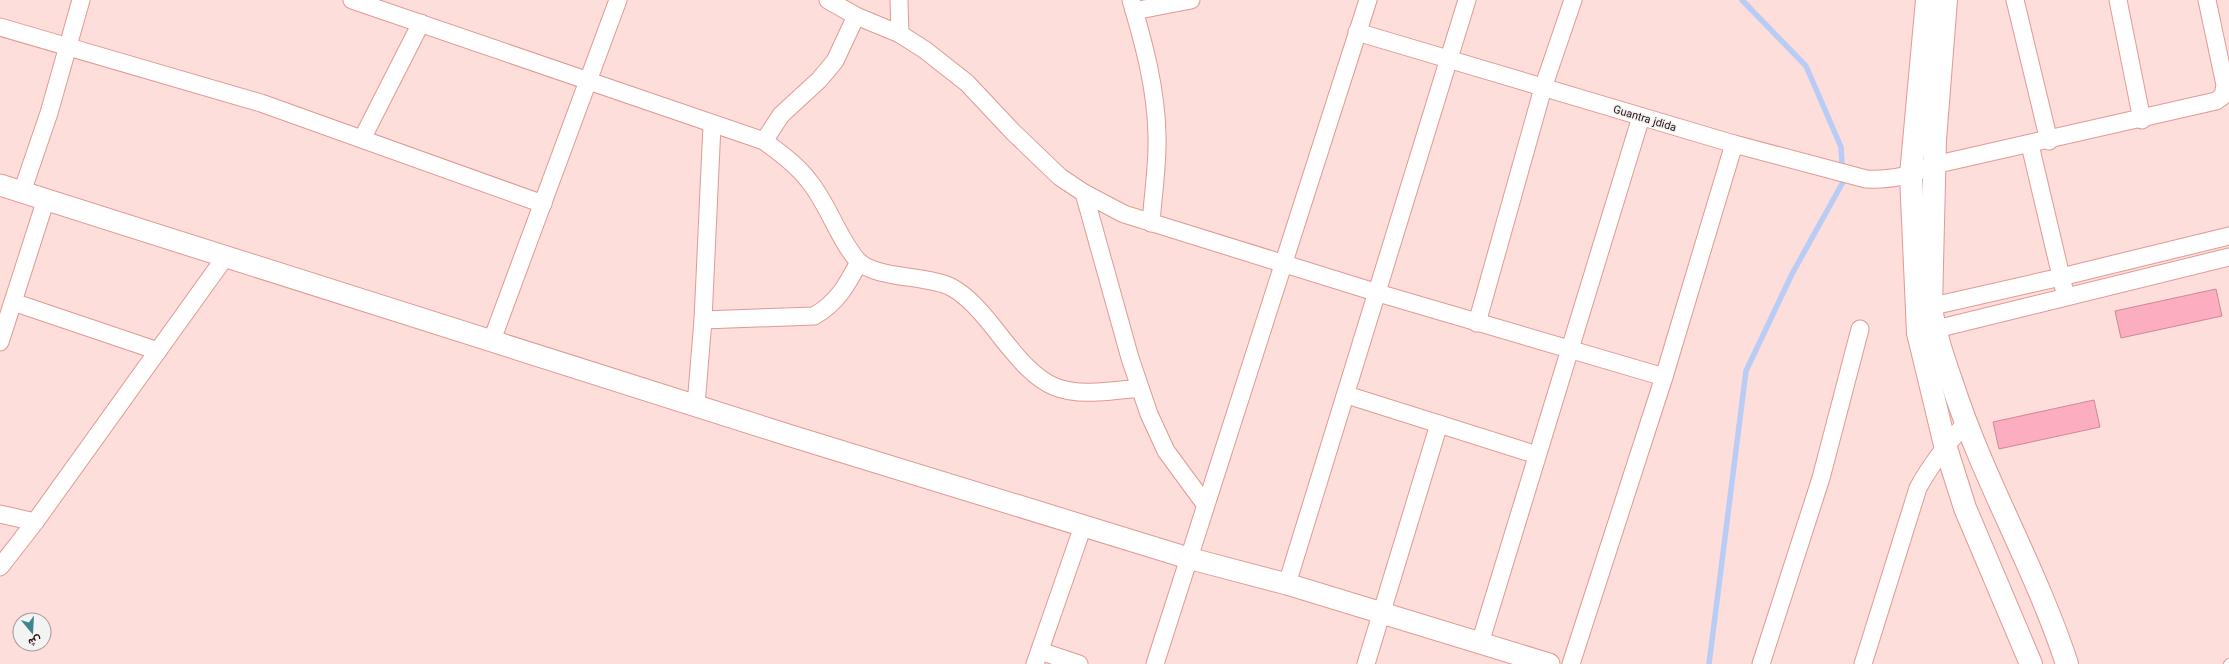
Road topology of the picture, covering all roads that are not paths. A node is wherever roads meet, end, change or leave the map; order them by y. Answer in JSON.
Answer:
{"nodes":[{"id":1,"x":82,"y":0,"type":"edge"},
{"id":2,"x":352,"y":0,"type":"edge"},
{"id":3,"x":618,"y":0,"type":"edge"},
{"id":4,"x":828,"y":0,"type":"edge"},
{"id":5,"x":899,"y":0,"type":"edge"},
{"id":6,"x":1191,"y":0,"type":"edge"},
{"id":7,"x":1368,"y":0,"type":"edge"},
{"id":8,"x":1467,"y":0,"type":"edge"},
{"id":9,"x":1573,"y":0,"type":"edge"},
{"id":10,"x":1927,"y":0,"type":"edge"},
{"id":11,"x":1946,"y":0,"type":"edge"},
{"id":12,"x":2015,"y":0,"type":"edge"},
{"id":13,"x":2118,"y":0,"type":"edge"},
{"id":14,"x":2207,"y":0,"type":"edge"},
{"id":15,"x":386,"y":5,"type":"edge"},
{"id":16,"x":1133,"y":6,"type":"edge"},
{"id":17,"x":856,"y":16,"type":"junction"},
{"id":18,"x":421,"y":23,"type":"junction"},
{"id":19,"x":0,"y":27,"type":"edge"},
{"id":20,"x":1357,"y":32,"type":"junction"},
{"id":21,"x":900,"y":34,"type":"junction"},
{"id":22,"x":68,"y":47,"type":"junction"},
{"id":23,"x":1449,"y":60,"type":"junction"},
{"id":24,"x":2226,"y":72,"type":"edge"},
{"id":25,"x":589,"y":80,"type":"junction"},
{"id":26,"x":1543,"y":88,"type":"junction"},
{"id":27,"x":1641,"y":116,"type":"junction"},
{"id":28,"x":2142,"y":120,"type":"junction"},
{"id":29,"x":712,"y":125,"type":"junction"},
{"id":30,"x":362,"y":140,"type":"junction"},
{"id":31,"x":764,"y":141,"type":"junction"},
{"id":32,"x":2049,"y":141,"type":"junction"},
{"id":33,"x":1734,"y":144,"type":"junction"},
{"id":34,"x":2030,"y":145,"type":"junction"},
{"id":35,"x":1934,"y":165,"type":"junction"},
{"id":36,"x":1911,"y":175,"type":"junction"},
{"id":37,"x":0,"y":185,"type":"edge"},
{"id":38,"x":22,"y":192,"type":"junction"},
{"id":39,"x":1084,"y":193,"type":"junction"},
{"id":40,"x":46,"y":200,"type":"junction"},
{"id":41,"x":543,"y":204,"type":"junction"},
{"id":42,"x":1151,"y":223,"type":"junction"},
{"id":43,"x":2229,"y":236,"type":"edge"},
{"id":44,"x":226,"y":256,"type":"junction"},
{"id":45,"x":2229,"y":257,"type":"edge"},
{"id":46,"x":859,"y":262,"type":"junction"},
{"id":47,"x":1283,"y":262,"type":"junction"},
{"id":48,"x":2061,"y":277,"type":"junction"},
{"id":49,"x":1378,"y":293,"type":"junction"},
{"id":50,"x":2066,"y":298,"type":"junction"},
{"id":51,"x":13,"y":302,"type":"junction"},
{"id":52,"x":1923,"y":309,"type":"junction"},
{"id":53,"x":703,"y":320,"type":"junction"},
{"id":54,"x":1477,"y":323,"type":"junction"},
{"id":55,"x":1860,"y":329,"type":"dead end"},
{"id":56,"x":1926,"y":332,"type":"junction"},
{"id":57,"x":492,"y":340,"type":"junction"},
{"id":58,"x":0,"y":342,"type":"edge"},
{"id":59,"x":1570,"y":348,"type":"junction"},
{"id":60,"x":158,"y":350,"type":"junction"},
{"id":61,"x":1664,"y":376,"type":"junction"},
{"id":62,"x":1140,"y":388,"type":"junction"},
{"id":63,"x":1347,"y":395,"type":"junction"},
{"id":64,"x":696,"y":405,"type":"junction"},
{"id":65,"x":1439,"y":424,"type":"junction"},
{"id":66,"x":1965,"y":424,"type":"junction"},
{"id":67,"x":1945,"y":445,"type":"junction"},
{"id":68,"x":1537,"y":455,"type":"junction"},
{"id":69,"x":1205,"y":504,"type":"junction"},
{"id":70,"x":0,"y":514,"type":"edge"},
{"id":71,"x":34,"y":522,"type":"junction"},
{"id":72,"x":1082,"y":526,"type":"junction"},
{"id":73,"x":1188,"y":558,"type":"junction"},
{"id":74,"x":0,"y":567,"type":"edge"},
{"id":75,"x":1287,"y":584,"type":"junction"},
{"id":76,"x":1382,"y":613,"type":"junction"},
{"id":77,"x":1480,"y":643,"type":"junction"},
{"id":78,"x":1037,"y":658,"type":"edge"},
{"id":79,"x":1079,"y":664,"type":"edge"},
{"id":80,"x":1155,"y":664,"type":"edge"},
{"id":81,"x":1366,"y":664,"type":"edge"},
{"id":82,"x":1549,"y":664,"type":"edge"},
{"id":83,"x":1571,"y":664,"type":"edge"},
{"id":84,"x":1761,"y":664,"type":"edge"},
{"id":85,"x":1863,"y":664,"type":"edge"},
{"id":86,"x":2030,"y":664,"type":"edge"},
{"id":87,"x":2067,"y":664,"type":"edge"}],
"edges":[{"from":1,"to":22,"type":"street"},
{"from":2,"to":15,"type":"street"},
{"from":3,"to":25,"type":"street"},
{"from":4,"to":17,"type":"street"},
{"from":5,"to":21,"type":"street"},
{"from":6,"to":16,"type":"street"},
{"from":7,"to":20,"type":"street"},
{"from":8,"to":23,"type":"street"},
{"from":9,"to":26,"type":"street"},
{"from":10,"to":36,"type":"main road"},
{"from":11,"to":35,"type":"main road"},
{"from":12,"to":32,"type":"street"},
{"from":13,"to":28,"type":"street"},
{"from":14,"to":24,"type":"street","name":"Guantra jdida"},
{"from":15,"to":18,"type":"street"},
{"from":16,"to":42,"type":"street"},
{"from":17,"to":21,"type":"street"},
{"from":17,"to":31,"type":"street"},
{"from":18,"to":25,"type":"street"},
{"from":18,"to":30,"type":"street"},
{"from":19,"to":22,"type":"street"},
{"from":20,"to":23,"type":"street","name":"Guantra jdida"},
{"from":20,"to":47,"type":"street"},
{"from":21,"to":39,"type":"street"},
{"from":22,"to":30,"type":"street"},
{"from":22,"to":38,"type":"street"},
{"from":23,"to":26,"type":"street","name":"Guantra jdida"},
{"from":23,"to":49,"type":"street"},
{"from":24,"to":28,"type":"street","name":"Guantra jdida"},
{"from":25,"to":29,"type":"street"},
{"from":25,"to":41,"type":"street"},
{"from":26,"to":27,"type":"street","name":"Guantra jdida"},
{"from":26,"to":54,"type":"street"},
{"from":27,"to":33,"type":"street","name":"Guantra jdida"},
{"from":27,"to":59,"type":"street"},
{"from":28,"to":32,"type":"street","name":"Guantra jdida"},
{"from":29,"to":31,"type":"street"},
{"from":29,"to":53,"type":"street"},
{"from":30,"to":41,"type":"street"},
{"from":31,"to":46,"type":"street"},
{"from":32,"to":34,"type":"street","name":"Guantra jdida"},
{"from":33,"to":36,"type":"street","name":"Guantra jdida"},
{"from":33,"to":61,"type":"street"},
{"from":34,"to":35,"type":"street","name":"Guantra jdida"},
{"from":34,"to":48,"type":"street"},
{"from":35,"to":36,"type":"street","name":"Guantra jdida"},
{"from":35,"to":52,"type":"main road"},
{"from":36,"to":52,"type":"main road"},
{"from":37,"to":38,"type":"street"},
{"from":38,"to":40,"type":"street"},
{"from":39,"to":42,"type":"street"},
{"from":39,"to":62,"type":"street"},
{"from":40,"to":44,"type":"street"},
{"from":40,"to":51,"type":"street"},
{"from":41,"to":57,"type":"street"},
{"from":42,"to":47,"type":"street"},
{"from":43,"to":48,"type":"street"},
{"from":44,"to":57,"type":"street"},
{"from":44,"to":60,"type":"street"},
{"from":45,"to":50,"type":"street"},
{"from":46,"to":53,"type":"street"},
{"from":46,"to":62,"type":"street"},
{"from":47,"to":49,"type":"street"},
{"from":47,"to":69,"type":"street"},
{"from":48,"to":50,"type":"street"},
{"from":48,"to":52,"type":"street"},
{"from":49,"to":54,"type":"street"},
{"from":49,"to":63,"type":"street"},
{"from":50,"to":56,"type":"street"},
{"from":51,"to":58,"type":"street"},
{"from":51,"to":60,"type":"street"},
{"from":52,"to":56,"type":"main road"},
{"from":53,"to":64,"type":"street"},
{"from":54,"to":59,"type":"street"},
{"from":55,"to":84,"type":"street"},
{"from":56,"to":66,"type":"main road"},
{"from":56,"to":67,"type":"main road"},
{"from":57,"to":64,"type":"street"},
{"from":59,"to":61,"type":"street"},
{"from":59,"to":68,"type":"street"},
{"from":60,"to":71,"type":"street"},
{"from":61,"to":83,"type":"street"},
{"from":62,"to":69,"type":"street"},
{"from":63,"to":65,"type":"street"},
{"from":63,"to":75,"type":"street"},
{"from":64,"to":72,"type":"street"},
{"from":65,"to":68,"type":"street"},
{"from":65,"to":76,"type":"street"},
{"from":66,"to":67,"type":"street"},
{"from":66,"to":87,"type":"main road"},
{"from":67,"to":85,"type":"street"},
{"from":67,"to":86,"type":"main road"},
{"from":68,"to":77,"type":"street"},
{"from":69,"to":73,"type":"street"},
{"from":70,"to":71,"type":"street"},
{"from":71,"to":74,"type":"street"},
{"from":72,"to":73,"type":"street"},
{"from":72,"to":78,"type":"street"},
{"from":73,"to":75,"type":"street"},
{"from":73,"to":80,"type":"street"},
{"from":75,"to":76,"type":"street"},
{"from":76,"to":77,"type":"street"},
{"from":76,"to":81,"type":"street"},
{"from":77,"to":82,"type":"street"},
{"from":78,"to":79,"type":"street"}]}
